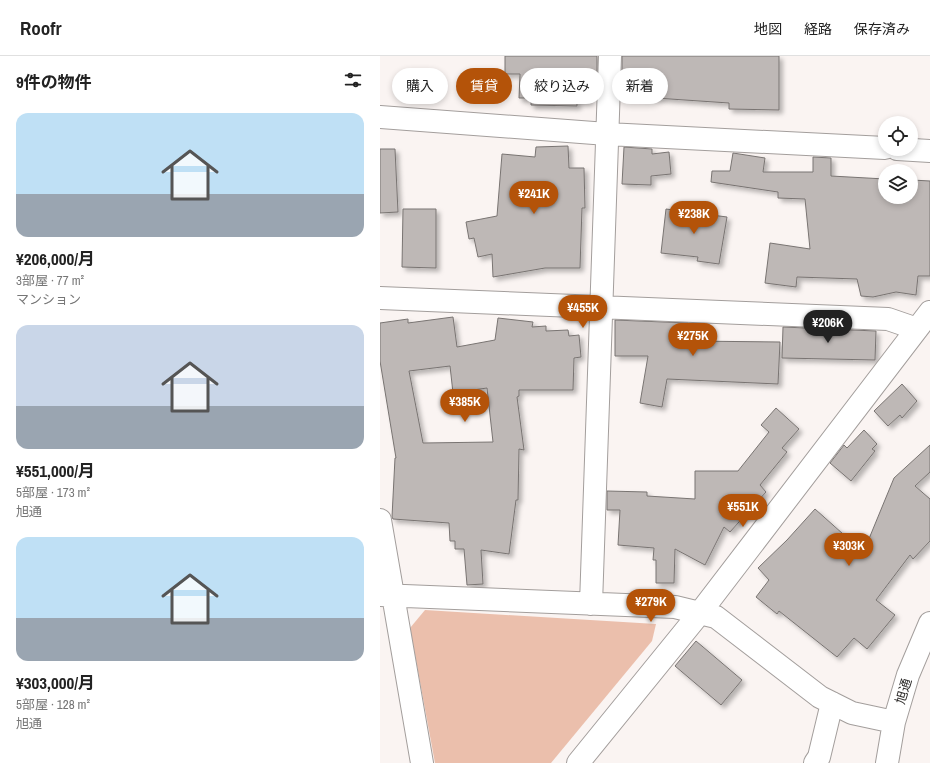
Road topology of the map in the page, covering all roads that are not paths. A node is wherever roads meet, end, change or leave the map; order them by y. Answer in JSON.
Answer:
{"nodes":[{"id":1,"x":610,"y":56,"type":"edge"},
{"id":2,"x":380,"y":117,"type":"edge"},
{"id":3,"x":607,"y":134,"type":"junction"},
{"id":4,"x":878,"y":148,"type":"edge"},
{"id":5,"x":918,"y":150,"type":"edge"},
{"id":6,"x":930,"y":151,"type":"edge"},
{"id":7,"x":380,"y":298,"type":"edge"},
{"id":8,"x":601,"y":307,"type":"junction"},
{"id":9,"x":925,"y":320,"type":"edge"},
{"id":10,"x":380,"y":520,"type":"edge"},
{"id":11,"x":387,"y":595,"type":"edge"},
{"id":12,"x":590,"y":604,"type":"junction"},
{"id":13,"x":699,"y":614,"type":"junction"},
{"id":14,"x":930,"y":623,"type":"edge"},
{"id":15,"x":832,"y":703,"type":"junction"},
{"id":16,"x":894,"y":722,"type":"junction"},
{"id":17,"x":422,"y":763,"type":"edge"},
{"id":18,"x":578,"y":763,"type":"edge"},
{"id":19,"x":815,"y":763,"type":"edge"},
{"id":20,"x":887,"y":763,"type":"edge"}],
"edges":[{"from":1,"to":3,"type":"street"},
{"from":2,"to":3,"type":"street"},
{"from":3,"to":4,"type":"street"},
{"from":3,"to":8,"type":"street"},
{"from":5,"to":6,"type":"street"},
{"from":7,"to":8,"type":"street"},
{"from":8,"to":9,"type":"street"},
{"from":8,"to":12,"type":"street"},
{"from":9,"to":13,"type":"street"},
{"from":10,"to":11,"type":"street"},
{"from":11,"to":12,"type":"street"},
{"from":11,"to":17,"type":"street"},
{"from":12,"to":13,"type":"street"},
{"from":13,"to":15,"type":"street"},
{"from":13,"to":18,"type":"street"},
{"from":14,"to":16,"type":"street","name":"旭通"},
{"from":15,"to":16,"type":"street"},
{"from":15,"to":19,"type":"street"},
{"from":16,"to":20,"type":"street","name":"旭通"}]}
